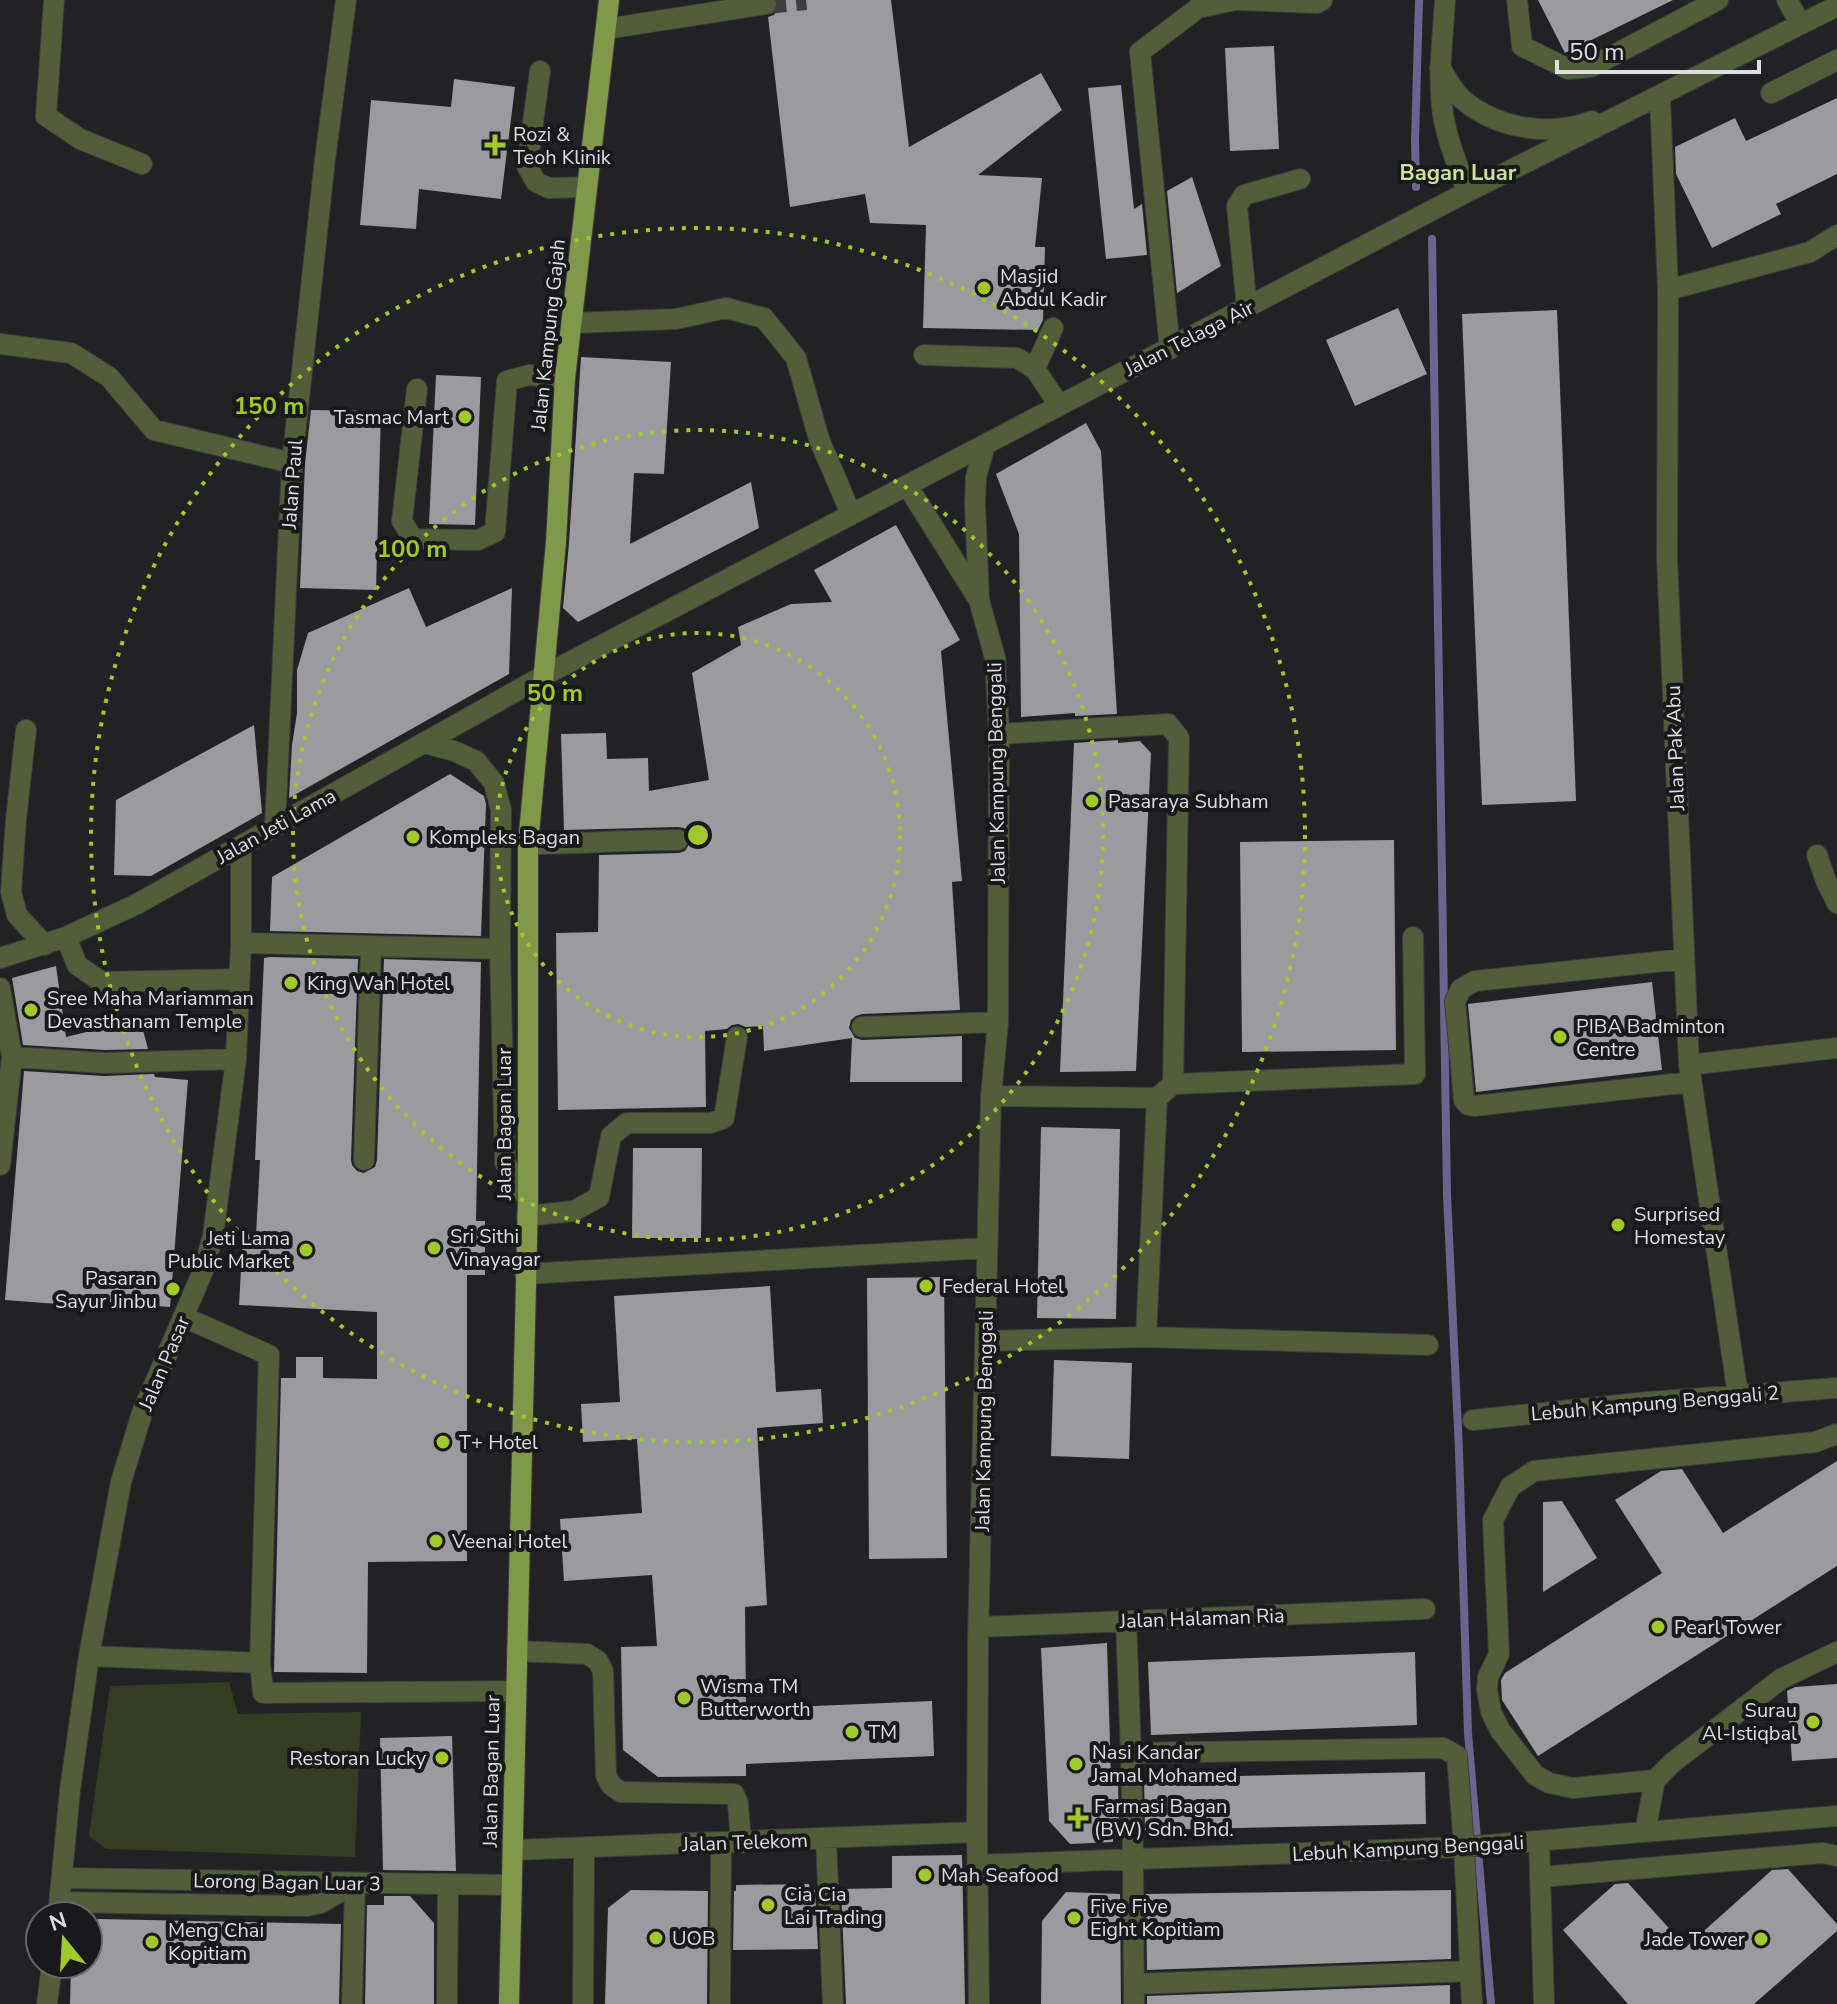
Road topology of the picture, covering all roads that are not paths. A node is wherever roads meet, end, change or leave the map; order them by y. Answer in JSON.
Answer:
{"nodes":[{"id":1,"x":54,"y":0,"type":"edge"},
{"id":2,"x":346,"y":0,"type":"edge"},
{"id":3,"x":609,"y":0,"type":"edge"},
{"id":4,"x":1237,"y":0,"type":"edge"},
{"id":5,"x":1322,"y":0,"type":"edge"},
{"id":6,"x":1445,"y":0,"type":"edge"},
{"id":7,"x":1517,"y":0,"type":"edge"},
{"id":8,"x":1718,"y":0,"type":"edge"},
{"id":9,"x":1787,"y":0,"type":"edge"},
{"id":10,"x":766,"y":4,"type":"dead end"},
{"id":11,"x":717,"y":6,"type":"edge"},
{"id":12,"x":1837,"y":6,"type":"edge"},
{"id":13,"x":1800,"y":23,"type":"junction"},
{"id":14,"x":606,"y":29,"type":"junction"},
{"id":15,"x":1837,"y":60,"type":"edge"},
{"id":16,"x":1440,"y":68,"type":"junction"},
{"id":17,"x":540,"y":71,"type":"dead end"},
{"id":18,"x":1771,"y":93,"type":"dead end"},
{"id":19,"x":1660,"y":97,"type":"junction"},
{"id":20,"x":142,"y":164,"type":"dead end"},
{"id":21,"x":1300,"y":179,"type":"dead end"},
{"id":22,"x":587,"y":187,"type":"junction"},
{"id":23,"x":1467,"y":192,"type":"junction"},
{"id":24,"x":1837,"y":235,"type":"edge"},
{"id":25,"x":1668,"y":290,"type":"junction"},
{"id":26,"x":1247,"y":309,"type":"junction"},
{"id":27,"x":573,"y":323,"type":"junction"},
{"id":28,"x":1053,"y":328,"type":"dead end"},
{"id":29,"x":0,"y":344,"type":"edge"},
{"id":30,"x":1170,"y":349,"type":"junction"},
{"id":31,"x":924,"y":355,"type":"dead end"},
{"id":32,"x":1035,"y":369,"type":"junction"},
{"id":33,"x":565,"y":378,"type":"junction"},
{"id":34,"x":417,"y":389,"type":"dead end"},
{"id":35,"x":1059,"y":405,"type":"junction"},
{"id":36,"x":985,"y":445,"type":"junction"},
{"id":37,"x":292,"y":463,"type":"junction"},
{"id":38,"x":907,"y":485,"type":"junction"},
{"id":39,"x":851,"y":514,"type":"junction"},
{"id":40,"x":979,"y":600,"type":"junction"},
{"id":41,"x":543,"y":676,"type":"junction"},
{"id":42,"x":26,"y":730,"type":"dead end"},
{"id":43,"x":999,"y":734,"type":"junction"},
{"id":44,"x":425,"y":743,"type":"junction"},
{"id":45,"x":275,"y":827,"type":"junction"},
{"id":46,"x":678,"y":840,"type":"dead end"},
{"id":47,"x":528,"y":844,"type":"junction"},
{"id":48,"x":241,"y":846,"type":"junction"},
{"id":49,"x":1817,"y":855,"type":"dead end"},
{"id":50,"x":1837,"y":903,"type":"edge"},
{"id":51,"x":66,"y":937,"type":"junction"},
{"id":52,"x":1413,"y":937,"type":"dead end"},
{"id":53,"x":241,"y":943,"type":"junction"},
{"id":54,"x":45,"y":945,"type":"junction"},
{"id":55,"x":371,"y":947,"type":"junction"},
{"id":56,"x":500,"y":949,"type":"junction"},
{"id":57,"x":0,"y":958,"type":"edge"},
{"id":58,"x":1684,"y":959,"type":"junction"},
{"id":59,"x":239,"y":979,"type":"junction"},
{"id":60,"x":0,"y":988,"type":"edge"},
{"id":61,"x":998,"y":1022,"type":"junction"},
{"id":62,"x":862,"y":1027,"type":"dead end"},
{"id":63,"x":737,"y":1037,"type":"dead end"},
{"id":64,"x":1837,"y":1048,"type":"edge"},
{"id":65,"x":12,"y":1057,"type":"junction"},
{"id":66,"x":236,"y":1059,"type":"junction"},
{"id":67,"x":1690,"y":1074,"type":"junction"},
{"id":68,"x":1173,"y":1084,"type":"junction"},
{"id":69,"x":991,"y":1096,"type":"junction"},
{"id":70,"x":1157,"y":1098,"type":"junction"},
{"id":71,"x":364,"y":1160,"type":"dead end"},
{"id":72,"x":0,"y":1165,"type":"edge"},
{"id":73,"x":527,"y":1208,"type":"junction"},
{"id":74,"x":986,"y":1248,"type":"junction"},
{"id":75,"x":525,"y":1274,"type":"junction"},
{"id":76,"x":184,"y":1317,"type":"junction"},
{"id":77,"x":1146,"y":1337,"type":"junction"},
{"id":78,"x":986,"y":1341,"type":"junction"},
{"id":79,"x":1428,"y":1345,"type":"dead end"},
{"id":80,"x":1837,"y":1388,"type":"edge"},
{"id":81,"x":1738,"y":1395,"type":"junction"},
{"id":82,"x":1473,"y":1420,"type":"dead end"},
{"id":83,"x":1837,"y":1434,"type":"edge"},
{"id":84,"x":1425,"y":1609,"type":"dead end"},
{"id":85,"x":1126,"y":1621,"type":"junction"},
{"id":86,"x":978,"y":1627,"type":"junction"},
{"id":87,"x":517,"y":1651,"type":"junction"},
{"id":88,"x":1837,"y":1652,"type":"edge"},
{"id":89,"x":89,"y":1656,"type":"junction"},
{"id":90,"x":260,"y":1663,"type":"junction"},
{"id":91,"x":516,"y":1691,"type":"junction"},
{"id":92,"x":1131,"y":1753,"type":"junction"},
{"id":93,"x":1655,"y":1780,"type":"junction"},
{"id":94,"x":1837,"y":1816,"type":"edge"},
{"id":95,"x":977,"y":1832,"type":"junction"},
{"id":96,"x":1645,"y":1832,"type":"junction"},
{"id":97,"x":826,"y":1839,"type":"junction"},
{"id":98,"x":1539,"y":1841,"type":"junction"},
{"id":99,"x":731,"y":1843,"type":"junction"},
{"id":100,"x":1466,"y":1847,"type":"junction"},
{"id":101,"x":584,"y":1848,"type":"junction"},
{"id":102,"x":513,"y":1850,"type":"junction"},
{"id":103,"x":1837,"y":1856,"type":"edge"},
{"id":104,"x":1133,"y":1860,"type":"junction"},
{"id":105,"x":977,"y":1865,"type":"junction"},
{"id":106,"x":1540,"y":1877,"type":"junction"},
{"id":107,"x":62,"y":1878,"type":"junction"},
{"id":108,"x":355,"y":1883,"type":"junction"},
{"id":109,"x":448,"y":1885,"type":"junction"},
{"id":110,"x":512,"y":1885,"type":"junction"},
{"id":111,"x":60,"y":1900,"type":"edge"},
{"id":112,"x":104,"y":1908,"type":"edge"},
{"id":113,"x":1470,"y":1971,"type":"junction"},
{"id":114,"x":50,"y":1980,"type":"edge"},
{"id":115,"x":1134,"y":1994,"type":"edge"},
{"id":116,"x":47,"y":2004,"type":"edge"},
{"id":117,"x":352,"y":2004,"type":"edge"},
{"id":118,"x":447,"y":2004,"type":"edge"},
{"id":119,"x":509,"y":2004,"type":"edge"},
{"id":120,"x":583,"y":2004,"type":"edge"},
{"id":121,"x":720,"y":2004,"type":"edge"},
{"id":122,"x":833,"y":2004,"type":"edge"},
{"id":123,"x":979,"y":2004,"type":"edge"},
{"id":124,"x":1472,"y":2004,"type":"edge"},
{"id":125,"x":1544,"y":2004,"type":"edge"}],
"edges":[{"from":1,"to":20,"type":"street"},
{"from":2,"to":37,"type":"street","name":"Jalan Paul"},
{"from":3,"to":14,"type":"main road","name":"Jalan Kampung Gajah"},
{"from":4,"to":5,"type":"street"},
{"from":4,"to":30,"type":"street"},
{"from":6,"to":16,"type":"street"},
{"from":7,"to":8,"type":"street"},
{"from":9,"to":13,"type":"street"},
{"from":10,"to":11,"type":"street"},
{"from":11,"to":14,"type":"street"},
{"from":12,"to":13,"type":"street","name":"Jalan Telaga Air"},
{"from":13,"to":19,"type":"street","name":"Jalan Telaga Air"},
{"from":14,"to":22,"type":"main road","name":"Jalan Kampung Gajah"},
{"from":15,"to":18,"type":"street"},
{"from":16,"to":19,"type":"street"},
{"from":16,"to":23,"type":"street"},
{"from":17,"to":22,"type":"street"},
{"from":19,"to":23,"type":"street","name":"Jalan Telaga Air"},
{"from":19,"to":25,"type":"street","name":"Jalan Pak Abu"},
{"from":21,"to":26,"type":"street"},
{"from":22,"to":27,"type":"main road","name":"Jalan Kampung Gajah"},
{"from":23,"to":26,"type":"street","name":"Jalan Telaga Air"},
{"from":24,"to":25,"type":"street"},
{"from":25,"to":58,"type":"street","name":"Jalan Pak Abu"},
{"from":26,"to":30,"type":"street","name":"Jalan Telaga Air"},
{"from":27,"to":33,"type":"main road","name":"Jalan Kampung Gajah"},
{"from":27,"to":39,"type":"street"},
{"from":28,"to":32,"type":"street"},
{"from":29,"to":37,"type":"street"},
{"from":30,"to":35,"type":"street","name":"Jalan Telaga Air"},
{"from":31,"to":32,"type":"street"},
{"from":32,"to":35,"type":"street"},
{"from":33,"to":34,"type":"street"},
{"from":33,"to":41,"type":"main road","name":"Jalan Kampung Gajah"},
{"from":35,"to":36,"type":"street","name":"Jalan Telaga Air"},
{"from":36,"to":38,"type":"street","name":"Jalan Telaga Air"},
{"from":36,"to":40,"type":"street"},
{"from":37,"to":45,"type":"street","name":"Jalan Paul"},
{"from":38,"to":39,"type":"street","name":"Jalan Telaga Air"},
{"from":38,"to":40,"type":"street"},
{"from":39,"to":41,"type":"street","name":"Jalan Telaga Air"},
{"from":40,"to":43,"type":"street","name":"Jalan Kampung Benggali"},
{"from":41,"to":44,"type":"street","name":"Jalan Jeti Lama"},
{"from":41,"to":47,"type":"main road","name":"Jalan Bagan Luar"},
{"from":42,"to":54,"type":"street"},
{"from":43,"to":61,"type":"street","name":"Jalan Kampung Benggali"},
{"from":43,"to":68,"type":"street"},
{"from":44,"to":45,"type":"street","name":"Jalan Jeti Lama"},
{"from":44,"to":56,"type":"street"},
{"from":45,"to":48,"type":"street","name":"Jalan Jeti Lama"},
{"from":46,"to":47,"type":"street"},
{"from":47,"to":73,"type":"main road","name":"Jalan Bagan Luar"},
{"from":48,"to":51,"type":"street","name":"Jalan Jeti Lama"},
{"from":48,"to":53,"type":"street","name":"Jalan Pasar"},
{"from":49,"to":50,"type":"street"},
{"from":51,"to":54,"type":"street","name":"Jalan Jeti Lama"},
{"from":51,"to":59,"type":"street"},
{"from":52,"to":68,"type":"street"},
{"from":53,"to":55,"type":"street"},
{"from":53,"to":59,"type":"street","name":"Jalan Pasar"},
{"from":54,"to":57,"type":"street","name":"Jalan Jeti Lama"},
{"from":55,"to":56,"type":"street"},
{"from":55,"to":71,"type":"street"},
{"from":56,"to":73,"type":"street"},
{"from":58,"to":67,"type":"street","name":"Jalan Pak Abu"},
{"from":58,"to":67,"type":"street"},
{"from":59,"to":66,"type":"street","name":"Jalan Pasar"},
{"from":60,"to":65,"type":"street"},
{"from":61,"to":62,"type":"street"},
{"from":61,"to":69,"type":"street","name":"Jalan Kampung Benggali"},
{"from":63,"to":73,"type":"street"},
{"from":64,"to":67,"type":"street"},
{"from":65,"to":66,"type":"street"},
{"from":65,"to":72,"type":"street"},
{"from":66,"to":76,"type":"street","name":"Jalan Pasar"},
{"from":67,"to":81,"type":"street","name":"Jalan Pak Abu"},
{"from":68,"to":70,"type":"street"},
{"from":69,"to":70,"type":"street"},
{"from":69,"to":74,"type":"street","name":"Jalan Kampung Benggali"},
{"from":70,"to":77,"type":"street"},
{"from":73,"to":75,"type":"main road","name":"Jalan Bagan Luar"},
{"from":74,"to":75,"type":"street"},
{"from":74,"to":78,"type":"street","name":"Jalan Kampung Benggali"},
{"from":75,"to":87,"type":"main road","name":"Jalan Bagan Luar"},
{"from":76,"to":89,"type":"street","name":"Jalan Pasar"},
{"from":76,"to":90,"type":"street"},
{"from":77,"to":78,"type":"street"},
{"from":77,"to":79,"type":"street"},
{"from":78,"to":86,"type":"street","name":"Jalan Kampung Benggali"},
{"from":80,"to":81,"type":"street","name":"Lebuh Kampung Benggali 2"},
{"from":81,"to":82,"type":"street","name":"Lebuh Kampung Benggali 2"},
{"from":83,"to":93,"type":"street"},
{"from":84,"to":85,"type":"street","name":"Jalan Halaman Ria"},
{"from":85,"to":86,"type":"street","name":"Jalan Halaman Ria"},
{"from":85,"to":92,"type":"street"},
{"from":86,"to":95,"type":"street","name":"Jalan Kampung Benggali"},
{"from":87,"to":91,"type":"main road","name":"Jalan Bagan Luar"},
{"from":87,"to":99,"type":"street"},
{"from":88,"to":93,"type":"street"},
{"from":89,"to":90,"type":"street"},
{"from":89,"to":107,"type":"street","name":"Jalan Pasar"},
{"from":90,"to":91,"type":"street"},
{"from":91,"to":102,"type":"main road","name":"Jalan Bagan Luar"},
{"from":92,"to":100,"type":"street"},
{"from":92,"to":104,"type":"street"},
{"from":93,"to":96,"type":"street"},
{"from":94,"to":96,"type":"street","name":"Lebuh Kampung Benggali"},
{"from":95,"to":97,"type":"street","name":"Jalan Telekom"},
{"from":95,"to":105,"type":"street","name":"Jalan Kampung Benggali"},
{"from":96,"to":98,"type":"street","name":"Lebuh Kampung Benggali"},
{"from":97,"to":99,"type":"street","name":"Jalan Telekom"},
{"from":97,"to":122,"type":"street"},
{"from":98,"to":100,"type":"street","name":"Lebuh Kampung Benggali"},
{"from":98,"to":106,"type":"street"},
{"from":99,"to":101,"type":"street","name":"Jalan Telekom"},
{"from":99,"to":121,"type":"street"},
{"from":100,"to":104,"type":"street","name":"Lebuh Kampung Benggali"},
{"from":100,"to":113,"type":"street"},
{"from":101,"to":102,"type":"street","name":"Jalan Telekom"},
{"from":101,"to":120,"type":"street"},
{"from":102,"to":110,"type":"main road","name":"Jalan Bagan Luar"},
{"from":103,"to":106,"type":"street"},
{"from":104,"to":105,"type":"street","name":"Lebuh Kampung Benggali"},
{"from":104,"to":115,"type":"street"},
{"from":105,"to":123,"type":"street","name":"Jalan Kampung Benggali"},
{"from":106,"to":125,"type":"street"},
{"from":107,"to":108,"type":"street","name":"Lorong Bagan Luar 3"},
{"from":107,"to":111,"type":"street","name":"Jalan Pasar"},
{"from":108,"to":109,"type":"street","name":"Lorong Bagan Luar 3"},
{"from":108,"to":112,"type":"street"},
{"from":108,"to":117,"type":"street"},
{"from":109,"to":110,"type":"street","name":"Lorong Bagan Luar 3"},
{"from":109,"to":118,"type":"street"},
{"from":110,"to":119,"type":"main road","name":"Jalan Bagan Luar"},
{"from":113,"to":115,"type":"street"},
{"from":113,"to":124,"type":"street"},
{"from":114,"to":116,"type":"street"}]}
